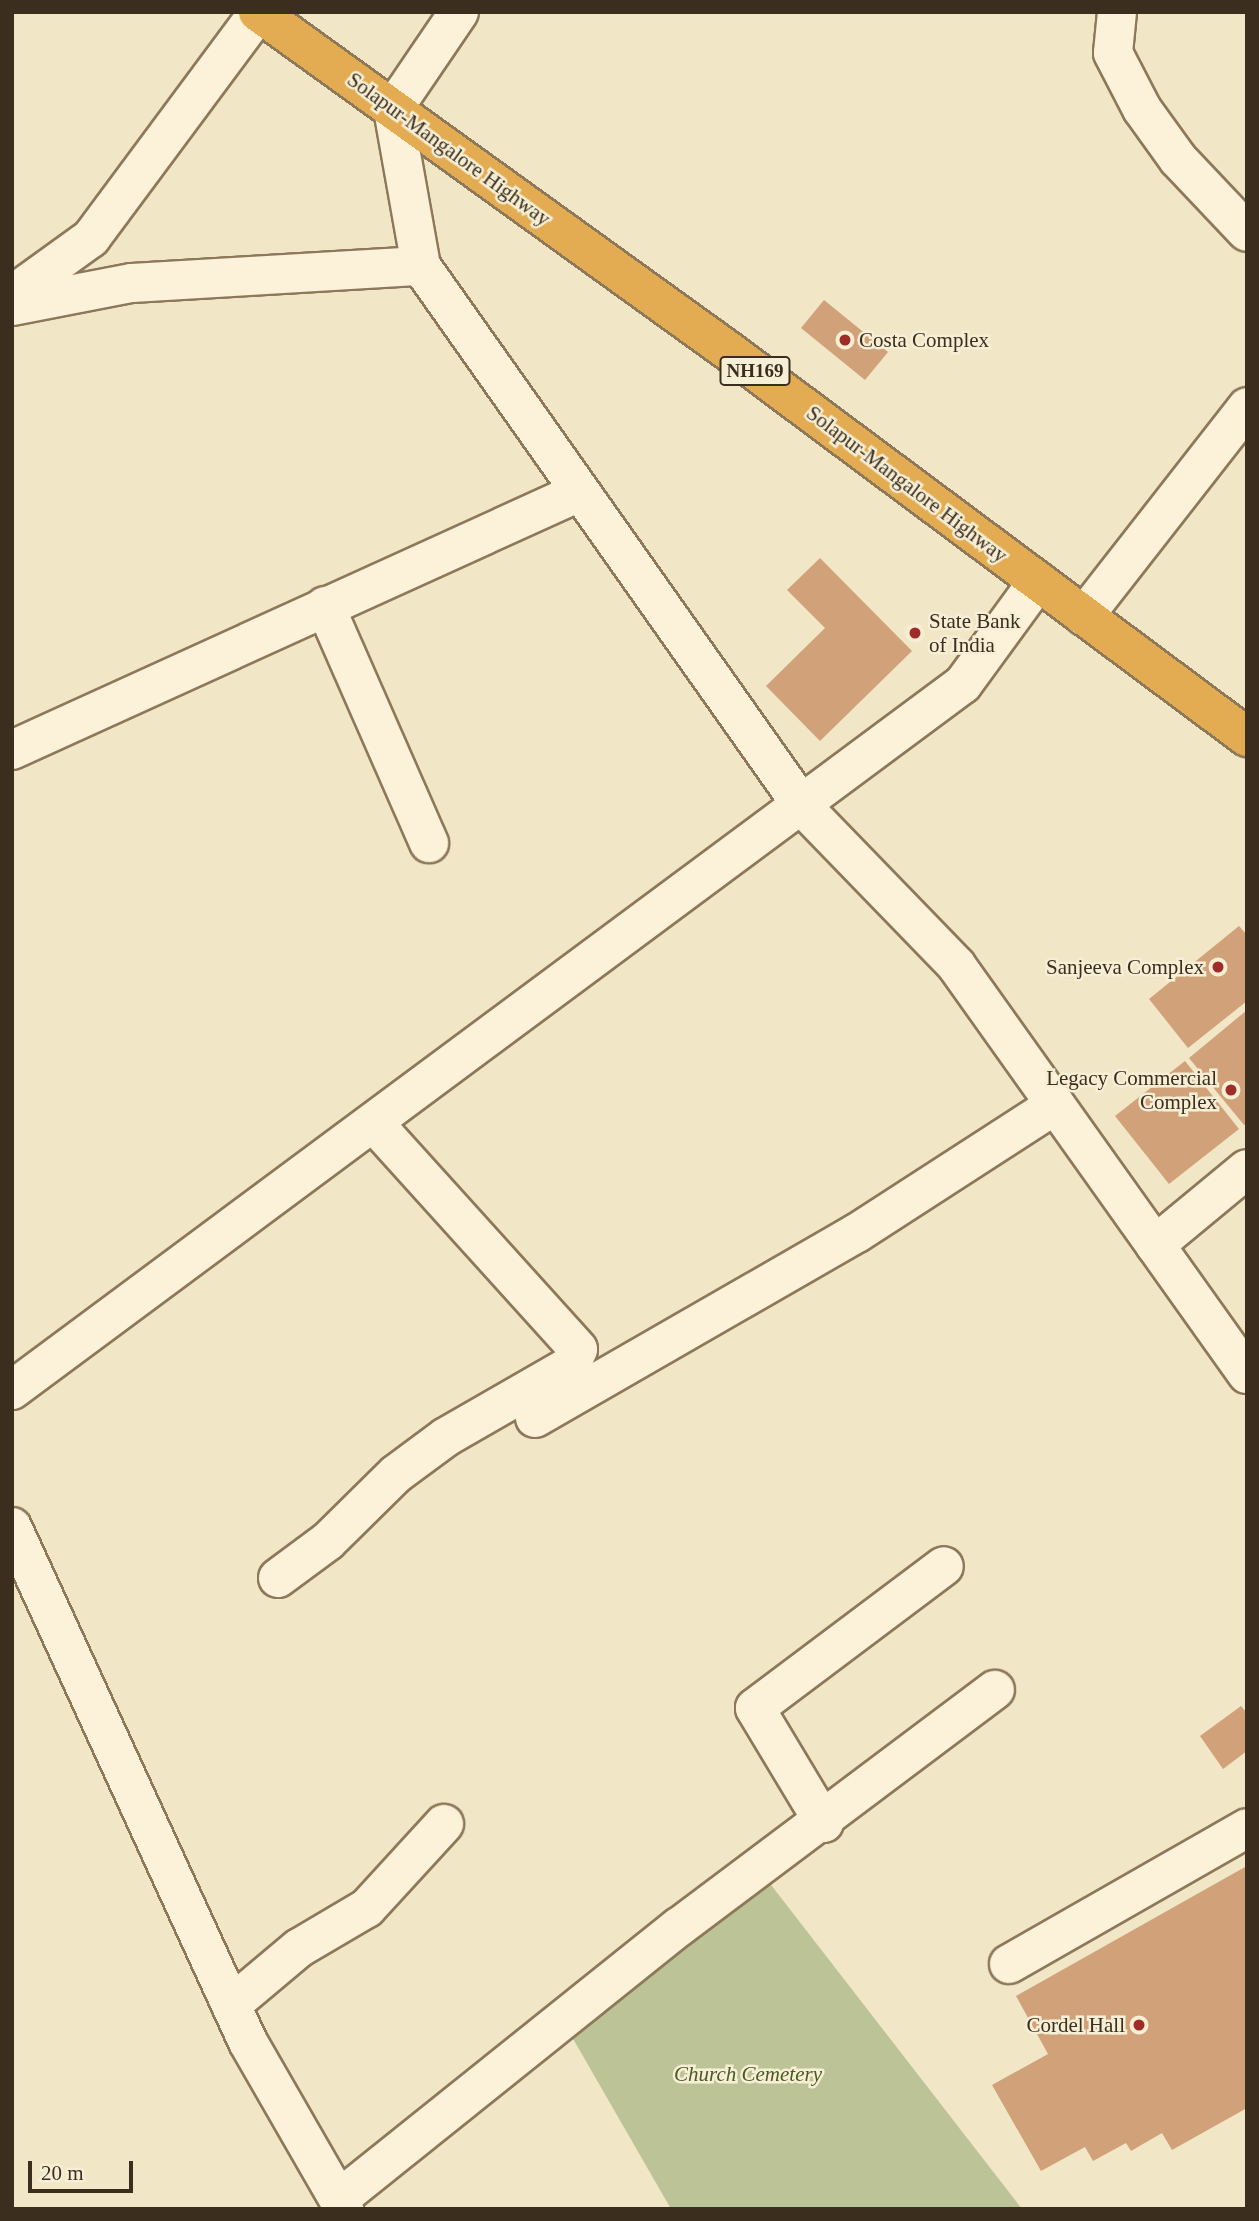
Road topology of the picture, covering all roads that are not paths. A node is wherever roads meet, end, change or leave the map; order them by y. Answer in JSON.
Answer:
{"nodes":[{"id":1,"x":258,"y":12,"type":"edge"},
{"id":2,"x":459,"y":12,"type":"edge"},
{"id":3,"x":1117,"y":12,"type":"edge"},
{"id":4,"x":393,"y":109,"type":"junction"},
{"id":5,"x":1247,"y":232,"type":"edge"},
{"id":6,"x":421,"y":266,"type":"junction"},
{"id":7,"x":12,"y":295,"type":"edge"},
{"id":8,"x":12,"y":306,"type":"edge"},
{"id":9,"x":1247,"y":407,"type":"edge"},
{"id":10,"x":577,"y":493,"type":"junction"},
{"id":11,"x":1038,"y":581,"type":"junction"},
{"id":12,"x":325,"y":606,"type":"junction"},
{"id":13,"x":1084,"y":616,"type":"junction"},
{"id":14,"x":1247,"y":737,"type":"edge"},
{"id":15,"x":12,"y":750,"type":"edge"},
{"id":16,"x":803,"y":807,"type":"junction"},
{"id":17,"x":429,"y":843,"type":"dead end"},
{"id":18,"x":1055,"y":1105,"type":"junction"},
{"id":19,"x":374,"y":1123,"type":"junction"},
{"id":20,"x":1247,"y":1169,"type":"edge"},
{"id":21,"x":1155,"y":1245,"type":"junction"},
{"id":22,"x":1247,"y":1374,"type":"edge"},
{"id":23,"x":12,"y":1390,"type":"edge"},
{"id":24,"x":535,"y":1418,"type":"dead end"},
{"id":25,"x":12,"y":1527,"type":"edge"},
{"id":26,"x":944,"y":1566,"type":"dead end"},
{"id":27,"x":278,"y":1578,"type":"dead end"},
{"id":28,"x":995,"y":1690,"type":"dead end"},
{"id":29,"x":824,"y":1823,"type":"junction"},
{"id":30,"x":444,"y":1824,"type":"dead end"},
{"id":31,"x":1247,"y":1828,"type":"edge"},
{"id":32,"x":1009,"y":1964,"type":"dead end"},
{"id":33,"x":231,"y":2005,"type":"junction"},
{"id":34,"x":341,"y":2204,"type":"edge"}],
"edges":[{"from":1,"to":4,"type":"highway","name":"Solapur-Mangalore Highway","number":"NH169"},
{"from":1,"to":7,"type":"street"},
{"from":2,"to":4,"type":"street"},
{"from":3,"to":5,"type":"street"},
{"from":4,"to":6,"type":"street"},
{"from":4,"to":11,"type":"highway","name":"Solapur-Mangalore Highway","number":"NH169"},
{"from":6,"to":8,"type":"street"},
{"from":6,"to":10,"type":"street"},
{"from":9,"to":13,"type":"street"},
{"from":10,"to":12,"type":"street"},
{"from":10,"to":16,"type":"street"},
{"from":11,"to":13,"type":"highway","name":"Solapur-Mangalore Highway","number":"NH169"},
{"from":11,"to":16,"type":"street"},
{"from":12,"to":15,"type":"street"},
{"from":12,"to":17,"type":"street"},
{"from":13,"to":14,"type":"highway","name":"Solapur-Mangalore Highway","number":"NH169"},
{"from":16,"to":18,"type":"street"},
{"from":16,"to":19,"type":"street"},
{"from":18,"to":21,"type":"street"},
{"from":18,"to":24,"type":"street"},
{"from":19,"to":23,"type":"street"},
{"from":19,"to":27,"type":"street"},
{"from":20,"to":21,"type":"street"},
{"from":21,"to":22,"type":"street"},
{"from":25,"to":33,"type":"street"},
{"from":26,"to":29,"type":"street"},
{"from":28,"to":29,"type":"street"},
{"from":29,"to":34,"type":"street"},
{"from":30,"to":33,"type":"street"},
{"from":31,"to":32,"type":"street"},
{"from":33,"to":34,"type":"street"}]}
